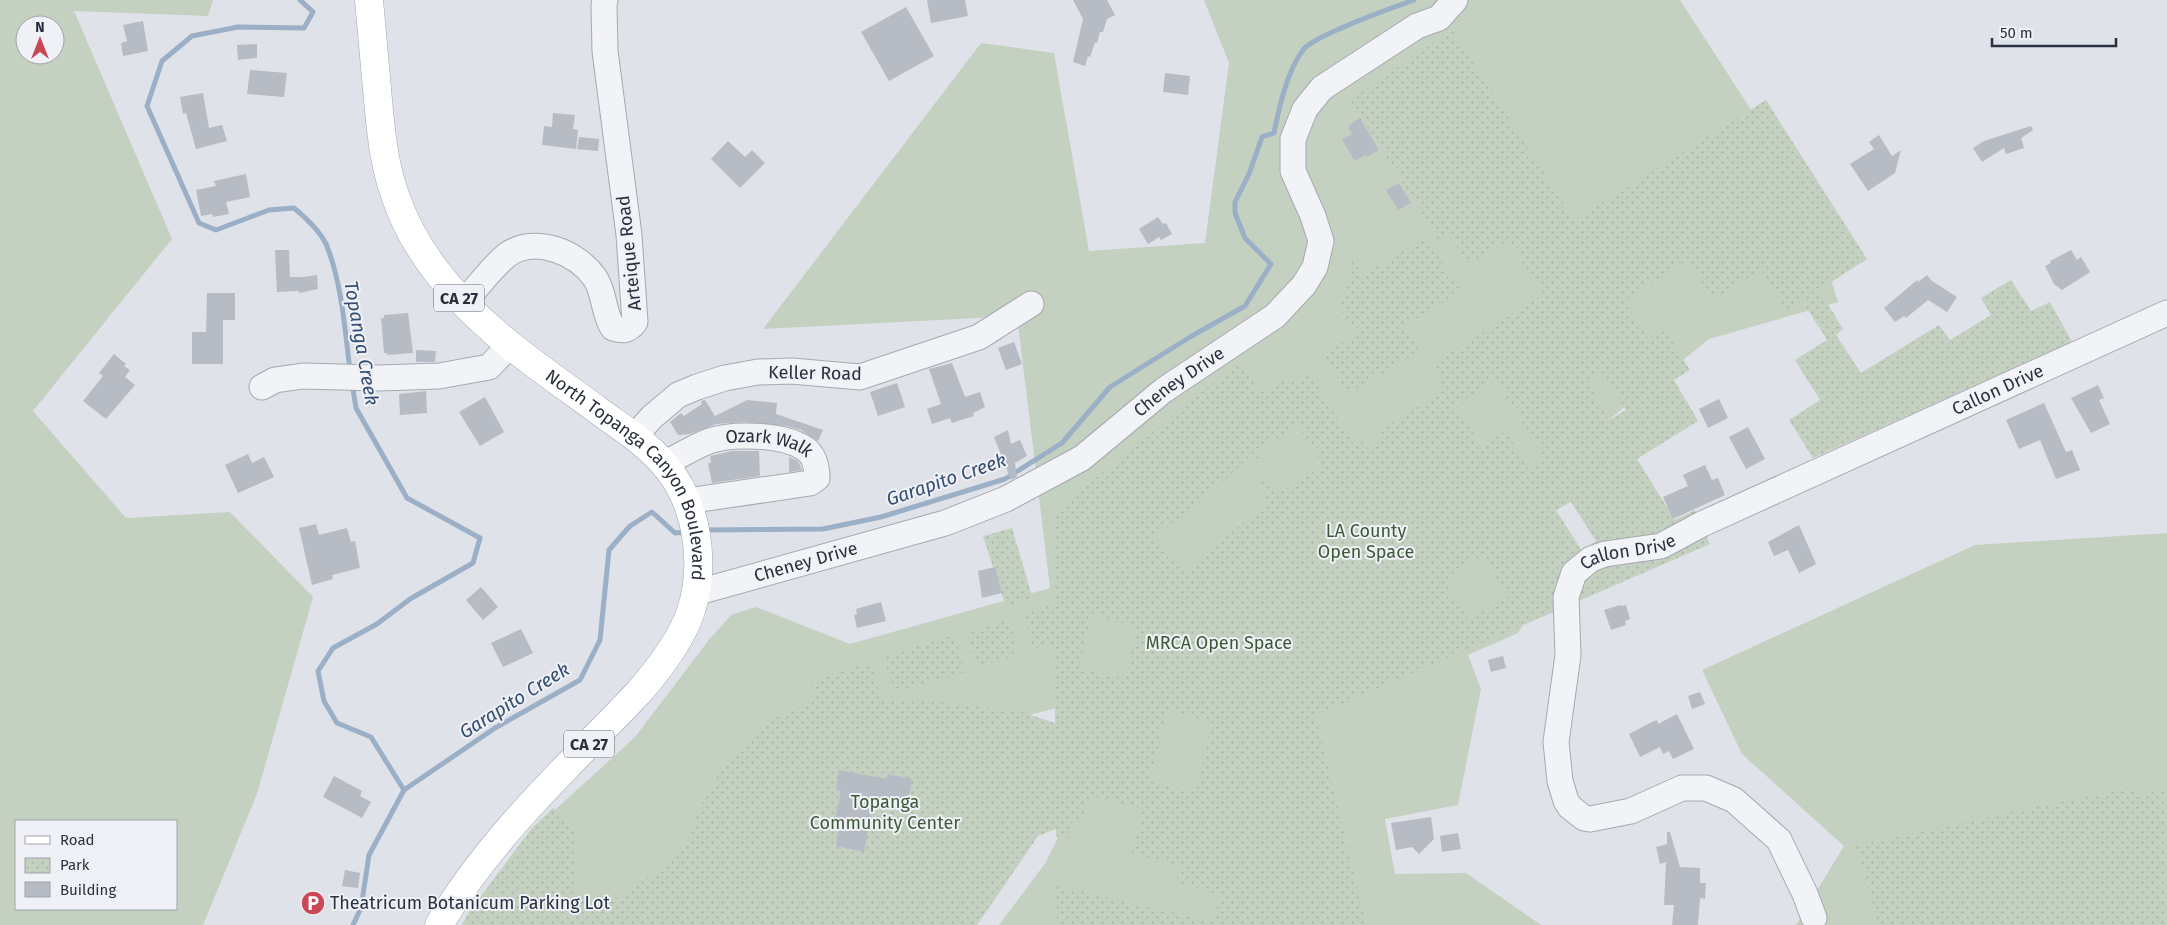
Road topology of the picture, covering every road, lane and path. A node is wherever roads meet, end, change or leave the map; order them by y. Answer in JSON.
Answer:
{"nodes":[{"id":1,"x":369,"y":0,"type":"edge"},
{"id":2,"x":605,"y":0,"type":"edge"},
{"id":3,"x":1455,"y":0,"type":"edge"},
{"id":4,"x":463,"y":303,"type":"junction"},
{"id":5,"x":1031,"y":304,"type":"dead end"},
{"id":6,"x":2167,"y":313,"type":"edge"},
{"id":7,"x":510,"y":345,"type":"junction"},
{"id":8,"x":262,"y":387,"type":"dead end"},
{"id":9,"x":634,"y":437,"type":"junction"},
{"id":10,"x":664,"y":464,"type":"junction"},
{"id":11,"x":689,"y":507,"type":"junction"},
{"id":12,"x":695,"y":593,"type":"junction"},
{"id":13,"x":1814,"y":918,"type":"dead end"},
{"id":14,"x":439,"y":925,"type":"edge"}],
"edges":[{"from":1,"to":4,"type":"main road","name":"North Topanga Canyon Boulevard","number":"CA 27"},
{"from":2,"to":4,"type":"street","name":"Arteique Road"},
{"from":3,"to":12,"type":"street","name":"Cheney Drive"},
{"from":4,"to":7,"type":"main road","name":"North Topanga Canyon Boulevard","number":"CA 27"},
{"from":5,"to":9,"type":"street","name":"Keller Road"},
{"from":6,"to":13,"type":"street","name":"Callon Drive"},
{"from":7,"to":8,"type":"street"},
{"from":7,"to":9,"type":"main road","name":"North Topanga Canyon Boulevard","number":"CA 27"},
{"from":9,"to":10,"type":"main road","name":"North Topanga Canyon Boulevard","number":"CA 27"},
{"from":10,"to":11,"type":"main road","name":"North Topanga Canyon Boulevard","number":"CA 27"},
{"from":10,"to":11,"type":"street","name":"Ozark Walk"},
{"from":11,"to":12,"type":"main road","name":"North Topanga Canyon Boulevard","number":"CA 27"},
{"from":12,"to":14,"type":"main road","name":"North Topanga Canyon Boulevard","number":"CA 27"}]}
